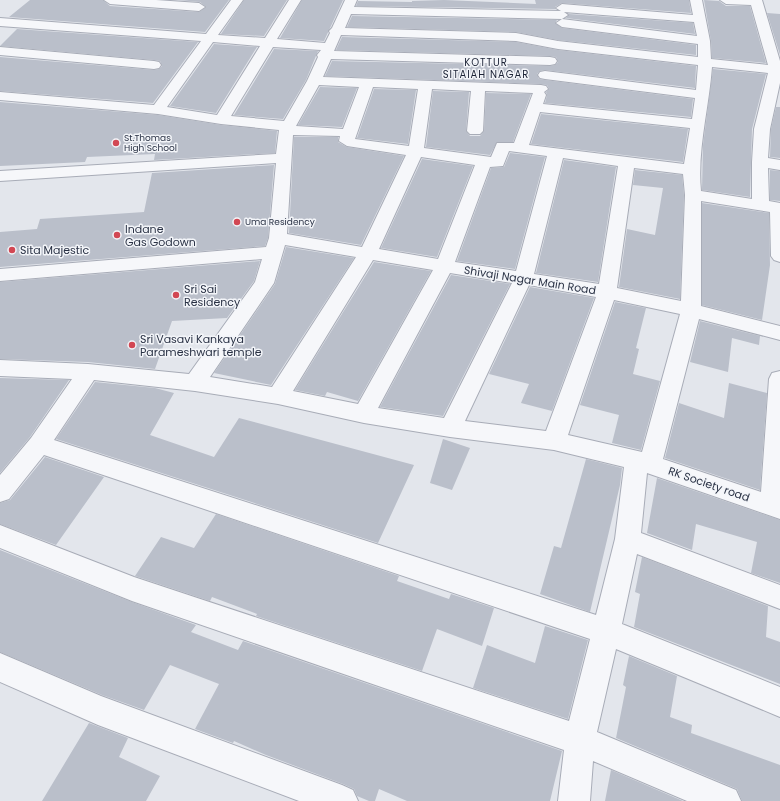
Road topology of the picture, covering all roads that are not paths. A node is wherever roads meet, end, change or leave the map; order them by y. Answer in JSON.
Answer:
{"nodes":[{"id":1,"x":110,"y":0,"type":"edge"},
{"id":2,"x":237,"y":0,"type":"edge"},
{"id":3,"x":295,"y":0,"type":"edge"},
{"id":4,"x":696,"y":0,"type":"edge"},
{"id":5,"x":726,"y":0,"type":"edge"},
{"id":6,"x":756,"y":1,"type":"edge"},
{"id":7,"x":348,"y":5,"type":"edge"},
{"id":8,"x":199,"y":7,"type":"dead end"},
{"id":9,"x":560,"y":8,"type":"edge"},
{"id":10,"x":699,"y":19,"type":"junction"},
{"id":11,"x":0,"y":22,"type":"edge"},
{"id":12,"x":336,"y":31,"type":"junction"},
{"id":13,"x":209,"y":38,"type":"junction"},
{"id":14,"x":704,"y":41,"type":"junction"},
{"id":15,"x":270,"y":42,"type":"junction"},
{"id":16,"x":558,"y":45,"type":"junction"},
{"id":17,"x":0,"y":51,"type":"edge"},
{"id":18,"x":326,"y":51,"type":"junction"},
{"id":19,"x":550,"y":61,"type":"junction"},
{"id":20,"x":705,"y":63,"type":"junction"},
{"id":21,"x":154,"y":65,"type":"dead end"},
{"id":22,"x":776,"y":70,"type":"junction"},
{"id":23,"x":545,"y":75,"type":"junction"},
{"id":24,"x":314,"y":81,"type":"junction"},
{"id":25,"x":367,"y":84,"type":"junction"},
{"id":26,"x":426,"y":84,"type":"junction"},
{"id":27,"x":478,"y":86,"type":"junction"},
{"id":28,"x":541,"y":89,"type":"junction"},
{"id":29,"x":702,"y":95,"type":"junction"},
{"id":30,"x":0,"y":96,"type":"edge"},
{"id":31,"x":534,"y":107,"type":"junction"},
{"id":32,"x":158,"y":110,"type":"junction"},
{"id":33,"x":221,"y":120,"type":"junction"},
{"id":34,"x":697,"y":124,"type":"junction"},
{"id":35,"x":287,"y":128,"type":"junction"},
{"id":36,"x":475,"y":130,"type":"dead end"},
{"id":37,"x":337,"y":132,"type":"dead end"},
{"id":38,"x":520,"y":148,"type":"junction"},
{"id":39,"x":416,"y":151,"type":"junction"},
{"id":40,"x":556,"y":153,"type":"junction"},
{"id":41,"x":285,"y":158,"type":"junction"},
{"id":42,"x":627,"y":161,"type":"junction"},
{"id":43,"x":484,"y":162,"type":"junction"},
{"id":44,"x":760,"y":162,"type":"junction"},
{"id":45,"x":780,"y":165,"type":"edge"},
{"id":46,"x":691,"y":170,"type":"junction"},
{"id":47,"x":0,"y":176,"type":"edge"},
{"id":48,"x":693,"y":195,"type":"junction"},
{"id":49,"x":773,"y":207,"type":"edge"},
{"id":50,"x":276,"y":245,"type":"junction"},
{"id":51,"x":367,"y":255,"type":"junction"},
{"id":52,"x":780,"y":256,"type":"edge"},
{"id":53,"x":444,"y":267,"type":"junction"},
{"id":54,"x":0,"y":275,"type":"edge"},
{"id":55,"x":522,"y":279,"type":"junction"},
{"id":56,"x":607,"y":292,"type":"junction"},
{"id":57,"x":691,"y":310,"type":"junction"},
{"id":58,"x":780,"y":333,"type":"edge"},
{"id":59,"x":0,"y":368,"type":"edge"},
{"id":60,"x":88,"y":372,"type":"junction"},
{"id":61,"x":780,"y":379,"type":"edge"},
{"id":62,"x":195,"y":383,"type":"junction"},
{"id":63,"x":278,"y":396,"type":"junction"},
{"id":64,"x":364,"y":414,"type":"junction"},
{"id":65,"x":450,"y":428,"type":"junction"},
{"id":66,"x":554,"y":441,"type":"junction"},
{"id":67,"x":39,"y":444,"type":"junction"},
{"id":68,"x":644,"y":462,"type":"junction"},
{"id":69,"x":0,"y":492,"type":"edge"},
{"id":70,"x":776,"y":507,"type":"edge"},
{"id":71,"x":0,"y":536,"type":"edge"},
{"id":72,"x":628,"y":538,"type":"junction"},
{"id":73,"x":780,"y":597,"type":"edge"},
{"id":74,"x":606,"y":631,"type":"junction"},
{"id":75,"x":0,"y":667,"type":"edge"},
{"id":76,"x":780,"y":702,"type":"edge"},
{"id":77,"x":580,"y":740,"type":"junction"},
{"id":78,"x":342,"y":801,"type":"edge"},
{"id":79,"x":574,"y":801,"type":"edge"},
{"id":80,"x":725,"y":801,"type":"edge"}],
"edges":[{"from":1,"to":8,"type":"street"},
{"from":2,"to":13,"type":"street"},
{"from":3,"to":15,"type":"street"},
{"from":4,"to":10,"type":"street"},
{"from":5,"to":6,"type":"street"},
{"from":6,"to":22,"type":"street"},
{"from":7,"to":9,"type":"street"},
{"from":7,"to":12,"type":"street"},
{"from":9,"to":10,"type":"street"},
{"from":9,"to":14,"type":"street"},
{"from":9,"to":16,"type":"street"},
{"from":10,"to":14,"type":"street"},
{"from":11,"to":13,"type":"street"},
{"from":12,"to":16,"type":"street"},
{"from":12,"to":18,"type":"street"},
{"from":13,"to":15,"type":"street"},
{"from":13,"to":32,"type":"street"},
{"from":14,"to":20,"type":"street"},
{"from":15,"to":18,"type":"street"},
{"from":15,"to":33,"type":"street"},
{"from":16,"to":19,"type":"street"},
{"from":16,"to":20,"type":"street"},
{"from":17,"to":21,"type":"street"},
{"from":18,"to":19,"type":"street"},
{"from":18,"to":24,"type":"street"},
{"from":19,"to":23,"type":"street"},
{"from":20,"to":22,"type":"street"},
{"from":20,"to":29,"type":"street"},
{"from":22,"to":44,"type":"street"},
{"from":23,"to":28,"type":"street"},
{"from":23,"to":29,"type":"street"},
{"from":24,"to":25,"type":"street"},
{"from":24,"to":35,"type":"street"},
{"from":25,"to":26,"type":"street"},
{"from":25,"to":39,"type":"street"},
{"from":26,"to":27,"type":"street"},
{"from":26,"to":39,"type":"street"},
{"from":27,"to":28,"type":"street"},
{"from":27,"to":36,"type":"street"},
{"from":28,"to":31,"type":"street"},
{"from":29,"to":34,"type":"street"},
{"from":30,"to":32,"type":"street"},
{"from":31,"to":34,"type":"street"},
{"from":31,"to":38,"type":"street"},
{"from":32,"to":33,"type":"street"},
{"from":33,"to":35,"type":"street"},
{"from":34,"to":46,"type":"street"},
{"from":35,"to":37,"type":"street"},
{"from":35,"to":41,"type":"street"},
{"from":38,"to":40,"type":"street"},
{"from":38,"to":43,"type":"street"},
{"from":39,"to":43,"type":"street"},
{"from":39,"to":51,"type":"street"},
{"from":40,"to":42,"type":"street"},
{"from":40,"to":55,"type":"street"},
{"from":41,"to":47,"type":"street"},
{"from":41,"to":50,"type":"street"},
{"from":42,"to":46,"type":"street"},
{"from":42,"to":56,"type":"street"},
{"from":43,"to":53,"type":"street"},
{"from":44,"to":45,"type":"street"},
{"from":44,"to":49,"type":"street"},
{"from":46,"to":48,"type":"street"},
{"from":48,"to":49,"type":"street"},
{"from":48,"to":57,"type":"street"},
{"from":49,"to":52,"type":"street"},
{"from":50,"to":51,"type":"street","name":"Shivaji Nagar Main Road"},
{"from":50,"to":54,"type":"street","name":"Shivaji Nagar Main Road"},
{"from":50,"to":62,"type":"street"},
{"from":51,"to":53,"type":"street","name":"Shivaji Nagar Main Road"},
{"from":51,"to":63,"type":"street"},
{"from":53,"to":55,"type":"street","name":"Shivaji Nagar Main Road"},
{"from":53,"to":64,"type":"street"},
{"from":55,"to":56,"type":"street","name":"Shivaji Nagar Main Road"},
{"from":55,"to":65,"type":"street"},
{"from":56,"to":57,"type":"street","name":"Shivaji Nagar Main Road"},
{"from":56,"to":66,"type":"street"},
{"from":57,"to":58,"type":"street","name":"Shivaji Nagar Main Road"},
{"from":57,"to":68,"type":"street"},
{"from":59,"to":60,"type":"street","name":"RK Society road"},
{"from":60,"to":62,"type":"street","name":"RK Society road"},
{"from":60,"to":67,"type":"street"},
{"from":61,"to":70,"type":"street"},
{"from":62,"to":63,"type":"street","name":"RK Society road"},
{"from":63,"to":64,"type":"street","name":"RK Society road"},
{"from":64,"to":65,"type":"street","name":"RK Society road"},
{"from":65,"to":66,"type":"street","name":"RK Society road"},
{"from":66,"to":68,"type":"street","name":"RK Society road"},
{"from":67,"to":69,"type":"street"},
{"from":67,"to":74,"type":"street"},
{"from":68,"to":70,"type":"street","name":"RK Society road"},
{"from":68,"to":72,"type":"street"},
{"from":71,"to":77,"type":"street"},
{"from":72,"to":73,"type":"street"},
{"from":72,"to":74,"type":"street"},
{"from":74,"to":76,"type":"street"},
{"from":74,"to":77,"type":"street"},
{"from":75,"to":78,"type":"street"},
{"from":77,"to":79,"type":"street"},
{"from":77,"to":80,"type":"street"}]}
